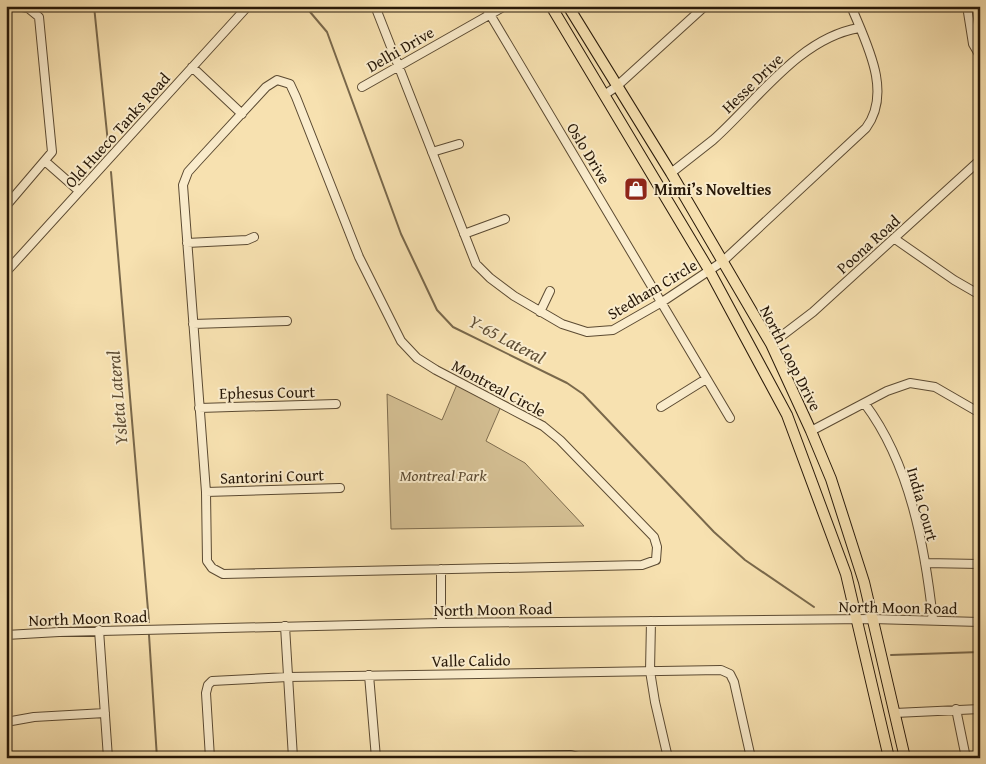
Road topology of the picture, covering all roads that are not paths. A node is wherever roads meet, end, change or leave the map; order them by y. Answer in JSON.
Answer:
{"nodes":[{"id":1,"x":17,"y":6,"type":"edge"},
{"id":2,"x":248,"y":6,"type":"edge"},
{"id":3,"x":375,"y":6,"type":"edge"},
{"id":4,"x":485,"y":6,"type":"edge"},
{"id":5,"x":505,"y":6,"type":"edge"},
{"id":6,"x":551,"y":6,"type":"edge"},
{"id":7,"x":568,"y":6,"type":"edge"},
{"id":8,"x":705,"y":6,"type":"edge"},
{"id":9,"x":851,"y":6,"type":"edge"},
{"id":10,"x":967,"y":6,"type":"edge"},
{"id":11,"x":490,"y":15,"type":"junction"},
{"id":12,"x":859,"y":28,"type":"junction"},
{"id":13,"x":980,"y":56,"type":"edge"},
{"id":14,"x":399,"y":65,"type":"junction"},
{"id":15,"x":192,"y":67,"type":"junction"},
{"id":16,"x":362,"y":87,"type":"dead end"},
{"id":17,"x":616,"y":87,"type":"junction"},
{"id":18,"x":604,"y":95,"type":"junction"},
{"id":19,"x":242,"y":114,"type":"junction"},
{"id":20,"x":459,"y":144,"type":"dead end"},
{"id":21,"x":432,"y":152,"type":"junction"},
{"id":22,"x":46,"y":162,"type":"junction"},
{"id":23,"x":979,"y":164,"type":"edge"},
{"id":24,"x":671,"y":173,"type":"junction"},
{"id":25,"x":79,"y":191,"type":"junction"},
{"id":26,"x":6,"y":206,"type":"edge"},
{"id":27,"x":505,"y":219,"type":"dead end"},
{"id":28,"x":464,"y":234,"type":"junction"},
{"id":29,"x":254,"y":237,"type":"dead end"},
{"id":30,"x":895,"y":239,"type":"junction"},
{"id":31,"x":187,"y":243,"type":"junction"},
{"id":32,"x":722,"y":262,"type":"junction"},
{"id":33,"x":709,"y":270,"type":"junction"},
{"id":34,"x":6,"y":272,"type":"edge"},
{"id":35,"x":550,"y":291,"type":"dead end"},
{"id":36,"x":980,"y":295,"type":"edge"},
{"id":37,"x":662,"y":302,"type":"junction"},
{"id":38,"x":540,"y":312,"type":"junction"},
{"id":39,"x":287,"y":321,"type":"dead end"},
{"id":40,"x":193,"y":324,"type":"junction"},
{"id":41,"x":771,"y":344,"type":"junction"},
{"id":42,"x":706,"y":380,"type":"junction"},
{"id":43,"x":336,"y":404,"type":"dead end"},
{"id":44,"x":865,"y":404,"type":"junction"},
{"id":45,"x":661,"y":407,"type":"dead end"},
{"id":46,"x":199,"y":408,"type":"junction"},
{"id":47,"x":980,"y":413,"type":"edge"},
{"id":48,"x":730,"y":418,"type":"dead end"},
{"id":49,"x":811,"y":431,"type":"junction"},
{"id":50,"x":340,"y":488,"type":"dead end"},
{"id":51,"x":206,"y":492,"type":"junction"},
{"id":52,"x":925,"y":564,"type":"junction"},
{"id":53,"x":980,"y":564,"type":"edge"},
{"id":54,"x":441,"y":569,"type":"junction"},
{"id":55,"x":872,"y":618,"type":"junction"},
{"id":56,"x":857,"y":619,"type":"junction"},
{"id":57,"x":933,"y":620,"type":"junction"},
{"id":58,"x":651,"y":621,"type":"junction"},
{"id":59,"x":980,"y":622,"type":"edge"},
{"id":60,"x":441,"y":623,"type":"junction"},
{"id":61,"x":285,"y":626,"type":"junction"},
{"id":62,"x":99,"y":630,"type":"junction"},
{"id":63,"x":6,"y":635,"type":"edge"},
{"id":64,"x":650,"y":672,"type":"junction"},
{"id":65,"x":369,"y":675,"type":"junction"},
{"id":66,"x":288,"y":677,"type":"junction"},
{"id":67,"x":980,"y":708,"type":"edge"},
{"id":68,"x":956,"y":709,"type":"junction"},
{"id":69,"x":105,"y":713,"type":"junction"},
{"id":70,"x":895,"y":713,"type":"junction"},
{"id":71,"x":6,"y":722,"type":"edge"},
{"id":72,"x":376,"y":757,"type":"edge"},
{"id":73,"x":108,"y":758,"type":"edge"},
{"id":74,"x":210,"y":758,"type":"edge"},
{"id":75,"x":293,"y":758,"type":"edge"},
{"id":76,"x":582,"y":758,"type":"edge"},
{"id":77,"x":668,"y":758,"type":"edge"},
{"id":78,"x":751,"y":758,"type":"edge"},
{"id":79,"x":889,"y":758,"type":"edge"},
{"id":80,"x":905,"y":758,"type":"edge"},
{"id":81,"x":966,"y":758,"type":"edge"}],
"edges":[{"from":1,"to":22,"type":"street"},
{"from":2,"to":15,"type":"street","name":"Old Hueco Tanks Road"},
{"from":3,"to":14,"type":"street","name":"Stedham Circle"},
{"from":4,"to":11,"type":"street","name":"Oslo Drive"},
{"from":5,"to":11,"type":"street","name":"Delhi Drive"},
{"from":6,"to":18,"type":"main road","name":"North Loop Drive"},
{"from":7,"to":17,"type":"main road","name":"North Loop Drive"},
{"from":8,"to":17,"type":"street"},
{"from":9,"to":12,"type":"street","name":"Stedham Circle"},
{"from":10,"to":13,"type":"street"},
{"from":11,"to":14,"type":"street","name":"Delhi Drive"},
{"from":11,"to":37,"type":"street","name":"Oslo Drive"},
{"from":12,"to":24,"type":"street","name":"Hesse Drive"},
{"from":12,"to":32,"type":"street","name":"Stedham Circle"},
{"from":14,"to":16,"type":"street","name":"Delhi Drive"},
{"from":14,"to":21,"type":"street","name":"Stedham Circle"},
{"from":15,"to":19,"type":"street"},
{"from":15,"to":25,"type":"street","name":"Old Hueco Tanks Road"},
{"from":17,"to":18,"type":"street"},
{"from":17,"to":24,"type":"main road","name":"North Loop Drive"},
{"from":18,"to":33,"type":"main road","name":"North Loop Drive"},
{"from":19,"to":31,"type":"street","name":"Montreal Circle"},
{"from":19,"to":54,"type":"street","name":"Montreal Circle"},
{"from":20,"to":21,"type":"street"},
{"from":21,"to":28,"type":"street","name":"Stedham Circle"},
{"from":22,"to":25,"type":"street"},
{"from":22,"to":26,"type":"street"},
{"from":23,"to":30,"type":"street","name":"Poona Road"},
{"from":24,"to":32,"type":"main road","name":"North Loop Drive"},
{"from":25,"to":34,"type":"street","name":"Old Hueco Tanks Road"},
{"from":27,"to":28,"type":"street"},
{"from":28,"to":38,"type":"street","name":"Stedham Circle"},
{"from":29,"to":31,"type":"street"},
{"from":30,"to":36,"type":"street"},
{"from":30,"to":41,"type":"street","name":"Poona Road"},
{"from":31,"to":40,"type":"street","name":"Montreal Circle"},
{"from":32,"to":33,"type":"street","name":"Stedham Circle"},
{"from":32,"to":41,"type":"main road","name":"North Loop Drive"},
{"from":33,"to":37,"type":"street","name":"Stedham Circle"},
{"from":33,"to":56,"type":"main road","name":"North Loop Drive"},
{"from":35,"to":38,"type":"street"},
{"from":37,"to":38,"type":"street","name":"Stedham Circle"},
{"from":37,"to":42,"type":"street","name":"Oslo Drive"},
{"from":39,"to":40,"type":"street"},
{"from":40,"to":46,"type":"street","name":"Montreal Circle"},
{"from":41,"to":49,"type":"main road","name":"North Loop Drive"},
{"from":42,"to":45,"type":"street"},
{"from":42,"to":48,"type":"street","name":"Oslo Drive"},
{"from":43,"to":46,"type":"street","name":"Ephesus Court"},
{"from":44,"to":47,"type":"street"},
{"from":44,"to":49,"type":"street"},
{"from":44,"to":52,"type":"street","name":"India Court"},
{"from":46,"to":51,"type":"street","name":"Montreal Circle"},
{"from":49,"to":55,"type":"main road","name":"North Loop Drive"},
{"from":50,"to":51,"type":"street","name":"Santorini Court"},
{"from":51,"to":54,"type":"street","name":"Montreal Circle"},
{"from":52,"to":53,"type":"street"},
{"from":52,"to":57,"type":"street","name":"India Court"},
{"from":54,"to":60,"type":"street"},
{"from":55,"to":56,"type":"street","name":"North Moon Road"},
{"from":55,"to":57,"type":"street","name":"North Moon Road"},
{"from":55,"to":70,"type":"main road","name":"North Loop Drive"},
{"from":56,"to":58,"type":"street","name":"North Moon Road"},
{"from":56,"to":79,"type":"main road","name":"North Loop Drive"},
{"from":57,"to":59,"type":"street","name":"North Moon Road"},
{"from":58,"to":60,"type":"street","name":"North Moon Road"},
{"from":58,"to":64,"type":"street"},
{"from":60,"to":61,"type":"street","name":"North Moon Road"},
{"from":61,"to":62,"type":"street","name":"North Moon Road"},
{"from":61,"to":66,"type":"street"},
{"from":62,"to":63,"type":"street","name":"North Moon Road"},
{"from":62,"to":69,"type":"street"},
{"from":64,"to":65,"type":"street","name":"Valle Calido"},
{"from":64,"to":77,"type":"street"},
{"from":64,"to":78,"type":"street","name":"Valle Calido"},
{"from":65,"to":66,"type":"street","name":"Valle Calido"},
{"from":65,"to":72,"type":"street"},
{"from":66,"to":74,"type":"street","name":"Valle Calido"},
{"from":66,"to":75,"type":"street"},
{"from":67,"to":68,"type":"street"},
{"from":68,"to":70,"type":"street"},
{"from":68,"to":81,"type":"street"},
{"from":69,"to":71,"type":"street"},
{"from":69,"to":73,"type":"street"},
{"from":70,"to":80,"type":"main road","name":"North Loop Drive"},
{"from":72,"to":76,"type":"street"}]}
